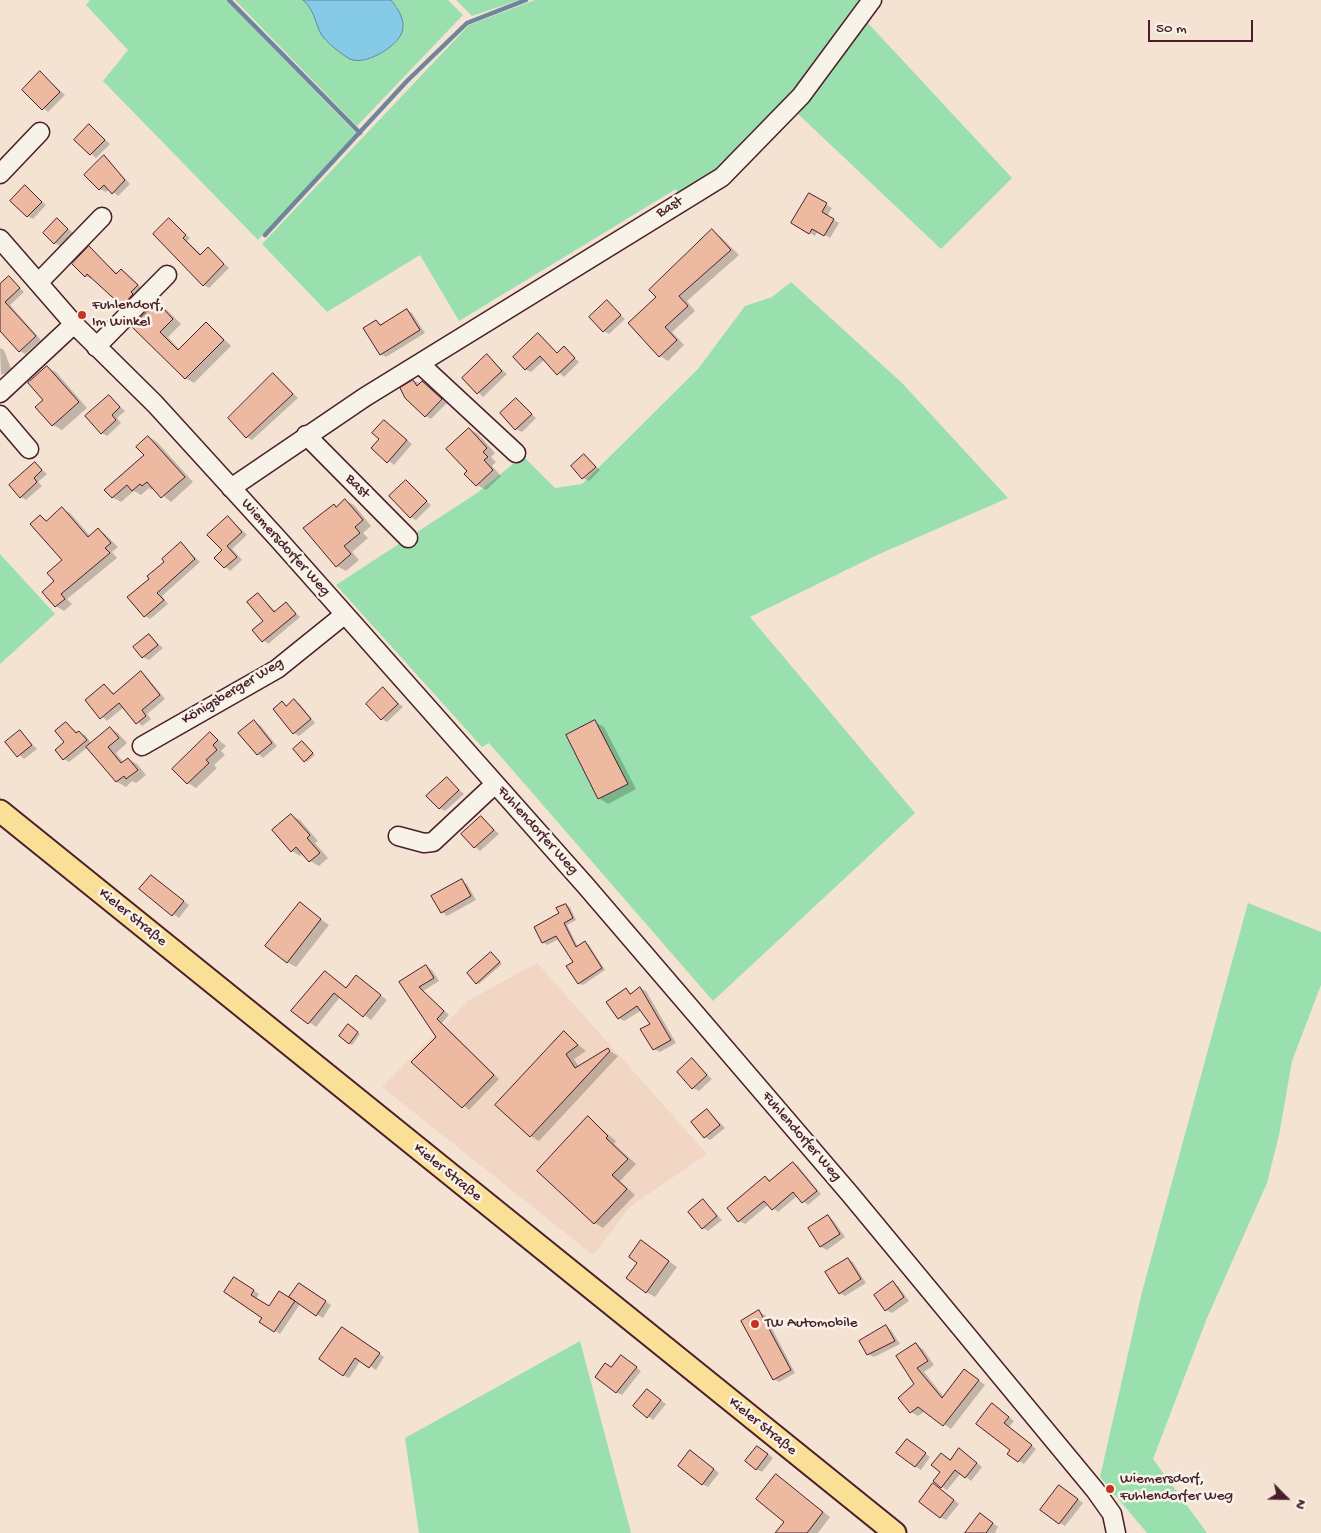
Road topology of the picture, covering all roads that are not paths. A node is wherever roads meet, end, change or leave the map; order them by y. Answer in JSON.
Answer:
{"nodes":[{"id":1,"x":872,"y":0,"type":"edge"},
{"id":2,"x":40,"y":132,"type":"dead end"},
{"id":3,"x":0,"y":174,"type":"edge"},
{"id":4,"x":102,"y":217,"type":"dead end"},
{"id":5,"x":0,"y":239,"type":"edge"},
{"id":6,"x":167,"y":275,"type":"dead end"},
{"id":7,"x":39,"y":282,"type":"junction"},
{"id":8,"x":74,"y":324,"type":"junction"},
{"id":9,"x":96,"y":347,"type":"junction"},
{"id":10,"x":420,"y":364,"type":"junction"},
{"id":11,"x":0,"y":393,"type":"edge"},
{"id":12,"x":0,"y":415,"type":"edge"},
{"id":13,"x":306,"y":436,"type":"junction"},
{"id":14,"x":29,"y":450,"type":"dead end"},
{"id":15,"x":516,"y":452,"type":"dead end"},
{"id":16,"x":231,"y":488,"type":"junction"},
{"id":17,"x":408,"y":538,"type":"dead end"},
{"id":18,"x":344,"y":615,"type":"junction"},
{"id":19,"x":142,"y":746,"type":"dead end"},
{"id":20,"x":469,"y":753,"type":"joint"},
{"id":21,"x":495,"y":784,"type":"junction"},
{"id":22,"x":0,"y":811,"type":"edge"},
{"id":23,"x":398,"y":836,"type":"dead end"},
{"id":24,"x":895,"y":1533,"type":"edge"},
{"id":25,"x":1116,"y":1533,"type":"edge"}],
"edges":[{"from":1,"to":10,"type":"street","name":"Bast"},
{"from":2,"to":3,"type":"street"},
{"from":4,"to":7,"type":"street"},
{"from":5,"to":7,"type":"street","name":"Wiemersdorfer Weg"},
{"from":6,"to":9,"type":"street"},
{"from":7,"to":8,"type":"street","name":"Wiemersdorfer Weg"},
{"from":8,"to":9,"type":"street","name":"Wiemersdorfer Weg"},
{"from":8,"to":11,"type":"street"},
{"from":9,"to":16,"type":"street","name":"Wiemersdorfer Weg"},
{"from":10,"to":13,"type":"street","name":"Bast"},
{"from":10,"to":15,"type":"street"},
{"from":12,"to":14,"type":"street"},
{"from":13,"to":16,"type":"street","name":"Bast"},
{"from":13,"to":17,"type":"street","name":"Bast"},
{"from":16,"to":18,"type":"street","name":"Wiemersdorfer Weg"},
{"from":18,"to":19,"type":"street","name":"Königsberger Weg"},
{"from":18,"to":20,"type":"street","name":"Wiemersdorfer Weg"},
{"from":20,"to":21,"type":"street","name":"Fuhlendorfer Weg"},
{"from":21,"to":23,"type":"street"},
{"from":21,"to":25,"type":"street","name":"Fuhlendorfer Weg"},
{"from":22,"to":24,"type":"main road","name":"Kieler Straße"}]}
